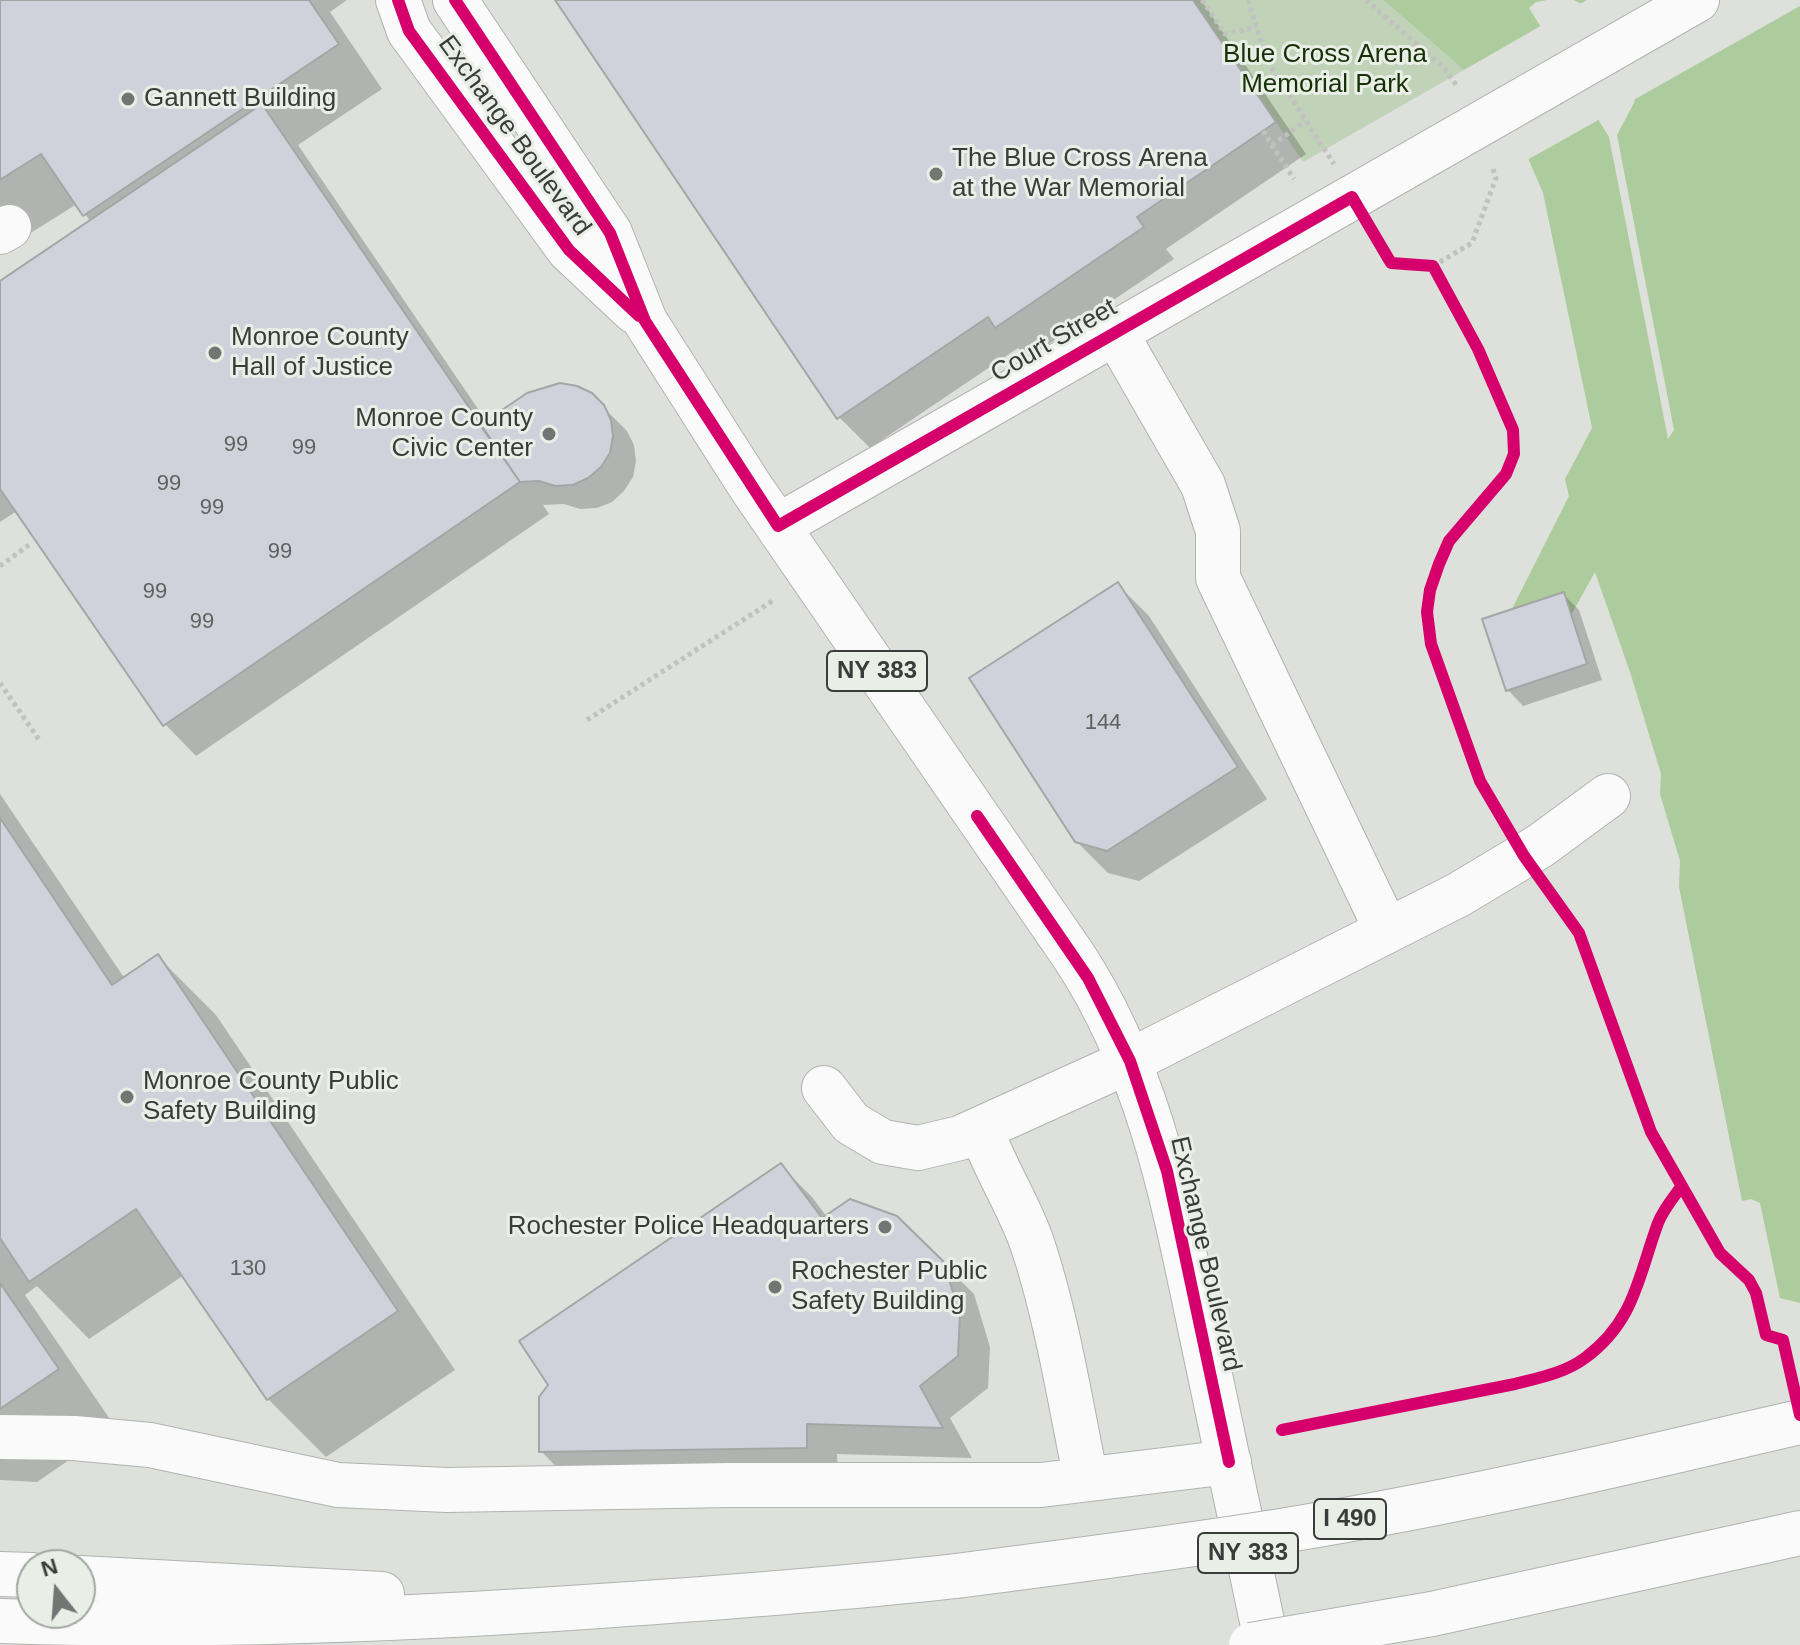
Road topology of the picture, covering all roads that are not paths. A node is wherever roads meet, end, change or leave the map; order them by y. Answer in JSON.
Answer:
{"nodes":[{"id":1,"x":398,"y":0,"type":"edge"},
{"id":2,"x":455,"y":0,"type":"edge"},
{"id":3,"x":1697,"y":0,"type":"edge"},
{"id":4,"x":645,"y":321,"type":"junction"},
{"id":5,"x":1115,"y":332,"type":"junction"},
{"id":6,"x":778,"y":526,"type":"junction"},
{"id":7,"x":1608,"y":796,"type":"dead end"},
{"id":8,"x":1387,"y":931,"type":"junction"},
{"id":9,"x":1130,"y":1061,"type":"junction"},
{"id":10,"x":824,"y":1088,"type":"dead end"},
{"id":11,"x":981,"y":1129,"type":"junction"},
{"id":12,"x":1800,"y":1422,"type":"edge"},
{"id":13,"x":0,"y":1437,"type":"edge"},
{"id":14,"x":1229,"y":1462,"type":"junction"},
{"id":15,"x":1086,"y":1479,"type":"junction"},
{"id":16,"x":1800,"y":1533,"type":"edge"},
{"id":17,"x":96,"y":1579,"type":"edge"},
{"id":18,"x":605,"y":1606,"type":"junction"},
{"id":19,"x":0,"y":1621,"type":"edge"},
{"id":20,"x":1251,"y":1645,"type":"edge"},
{"id":21,"x":1267,"y":1645,"type":"edge"}],
"edges":[{"from":1,"to":4,"type":"main road","name":"Exchange Boulevard","number":"NY 383"},
{"from":2,"to":4,"type":"main road","name":"Exchange Boulevard","number":"NY 383"},
{"from":3,"to":5,"type":"main road","name":"Court Street"},
{"from":4,"to":6,"type":"main road","name":"Exchange Boulevard","number":"NY 383"},
{"from":5,"to":6,"type":"main road","name":"Court Street"},
{"from":5,"to":8,"type":"main road"},
{"from":6,"to":9,"type":"main road","name":"Exchange Boulevard","number":"NY 383"},
{"from":7,"to":8,"type":"main road"},
{"from":8,"to":9,"type":"main road"},
{"from":9,"to":11,"type":"main road"},
{"from":9,"to":14,"type":"main road","name":"Exchange Boulevard","number":"NY 383"},
{"from":10,"to":11,"type":"main road"},
{"from":11,"to":15,"type":"main road"},
{"from":12,"to":18,"type":"main road","number":"I 490","bridge":true},
{"from":13,"to":15,"type":"main road"},
{"from":14,"to":15,"type":"main road"},
{"from":14,"to":21,"type":"main road","name":"Exchange Boulevard","number":"NY 383"},
{"from":16,"to":20,"type":"main road","bridge":true},
{"from":17,"to":18,"type":"main road"},
{"from":18,"to":19,"type":"main road","number":"I 490"}]}
